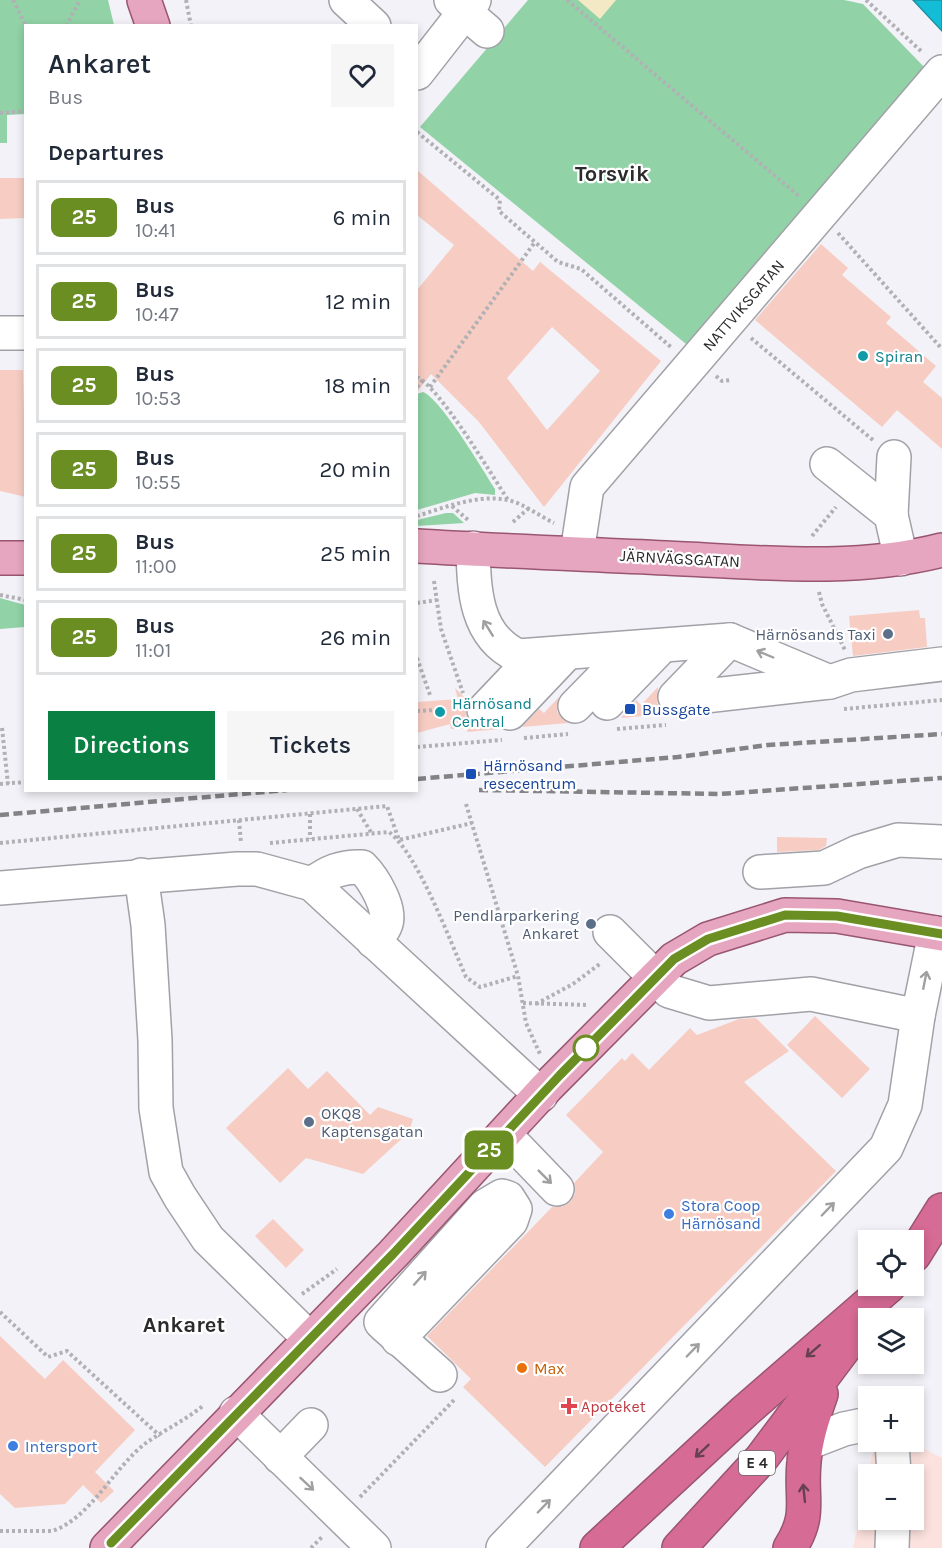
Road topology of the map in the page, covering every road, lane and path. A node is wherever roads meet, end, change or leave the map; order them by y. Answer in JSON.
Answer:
{"nodes":[{"id":1,"x":13,"y":0,"type":"edge"},
{"id":2,"x":78,"y":0,"type":"edge"},
{"id":3,"x":144,"y":0,"type":"edge"},
{"id":4,"x":163,"y":0,"type":"edge"},
{"id":5,"x":186,"y":0,"type":"edge"},
{"id":6,"x":346,"y":0,"type":"edge"},
{"id":7,"x":567,"y":0,"type":"edge"},
{"id":8,"x":866,"y":0,"type":"edge"},
{"id":9,"x":469,"y":11,"type":"edge"},
{"id":10,"x":25,"y":24,"type":"edge"},
{"id":11,"x":67,"y":24,"type":"edge"},
{"id":12,"x":152,"y":24,"type":"edge"},
{"id":13,"x":162,"y":24,"type":"edge"},
{"id":14,"x":191,"y":24,"type":"edge"},
{"id":15,"x":372,"y":24,"type":"edge"},
{"id":16,"x":418,"y":68,"type":"edge"},
{"id":17,"x":942,"y":72,"type":"edge"},
{"id":18,"x":24,"y":111,"type":"edge"},
{"id":19,"x":0,"y":113,"type":"edge"},
{"id":20,"x":418,"y":133,"type":"edge"},
{"id":21,"x":821,"y":214,"type":"junction"},
{"id":22,"x":536,"y":242,"type":"junction"},
{"id":23,"x":730,"y":320,"type":"junction"},
{"id":24,"x":0,"y":333,"type":"edge"},
{"id":25,"x":24,"y":333,"type":"edge"},
{"id":26,"x":942,"y":349,"type":"edge"},
{"id":27,"x":691,"y":365,"type":"junction"},
{"id":28,"x":418,"y":378,"type":"edge"},
{"id":29,"x":423,"y":380,"type":"junction"},
{"id":30,"x":731,"y":380,"type":"dead end"},
{"id":31,"x":418,"y":386,"type":"edge"},
{"id":32,"x":430,"y":387,"type":"junction"},
{"id":33,"x":894,"y":457,"type":"joint"},
{"id":34,"x":827,"y":464,"type":"dead end"},
{"id":35,"x":855,"y":486,"type":"junction"},
{"id":36,"x":508,"y":500,"type":"junction"},
{"id":37,"x":452,"y":506,"type":"junction"},
{"id":38,"x":529,"y":508,"type":"junction"},
{"id":39,"x":891,"y":515,"type":"junction"},
{"id":40,"x":418,"y":516,"type":"edge"},
{"id":41,"x":512,"y":523,"type":"dead end"},
{"id":42,"x":470,"y":534,"type":"junction"},
{"id":43,"x":579,"y":540,"type":"junction"},
{"id":44,"x":815,"y":540,"type":"dead end"},
{"id":45,"x":418,"y":546,"type":"edge"},
{"id":46,"x":942,"y":550,"type":"edge"},
{"id":47,"x":0,"y":558,"type":"edge"},
{"id":48,"x":24,"y":558,"type":"edge"},
{"id":49,"x":901,"y":559,"type":"junction"},
{"id":50,"x":434,"y":581,"type":"dead end"},
{"id":51,"x":817,"y":582,"type":"dead end"},
{"id":52,"x":0,"y":595,"type":"edge"},
{"id":53,"x":24,"y":600,"type":"edge"},
{"id":54,"x":437,"y":600,"type":"junction"},
{"id":55,"x":418,"y":603,"type":"edge"},
{"id":56,"x":730,"y":640,"type":"junction"},
{"id":57,"x":695,"y":644,"type":"junction"},
{"id":58,"x":646,"y":648,"type":"junction"},
{"id":59,"x":566,"y":654,"type":"junction"},
{"id":60,"x":418,"y":661,"type":"edge"},
{"id":61,"x":942,"y":664,"type":"edge"},
{"id":62,"x":839,"y":669,"type":"junction"},
{"id":63,"x":942,"y":680,"type":"edge"},
{"id":64,"x":430,"y":695,"type":"dead end"},
{"id":65,"x":641,"y":700,"type":"dead end"},
{"id":66,"x":607,"y":704,"type":"dead end"},
{"id":67,"x":435,"y":710,"type":"dead end"},
{"id":68,"x":418,"y":711,"type":"edge"},
{"id":69,"x":483,"y":720,"type":"joint"},
{"id":70,"x":2,"y":728,"type":"dead end"},
{"id":71,"x":24,"y":782,"type":"edge"},
{"id":72,"x":0,"y":784,"type":"edge"},
{"id":73,"x":8,"y":784,"type":"junction"},
{"id":74,"x":466,"y":804,"type":"dead end"},
{"id":75,"x":357,"y":809,"type":"junction"},
{"id":76,"x":310,"y":814,"type":"junction"},
{"id":77,"x":472,"y":823,"type":"junction"},
{"id":78,"x":372,"y":834,"type":"dead end"},
{"id":79,"x":310,"y":839,"type":"dead end"},
{"id":80,"x":942,"y":842,"type":"edge"},
{"id":81,"x":0,"y":843,"type":"edge"},
{"id":82,"x":760,"y":873,"type":"dead end"},
{"id":83,"x":141,"y":875,"type":"junction"},
{"id":84,"x":312,"y":884,"type":"junction"},
{"id":85,"x":0,"y":888,"type":"edge"},
{"id":86,"x":938,"y":933,"type":"edge"},
{"id":87,"x":618,"y":940,"type":"joint"},
{"id":88,"x":374,"y":941,"type":"junction"},
{"id":89,"x":654,"y":977,"type":"junction"},
{"id":90,"x":523,"y":1003,"type":"junction"},
{"id":91,"x":536,"y":1004,"type":"junction"},
{"id":92,"x":600,"y":1006,"type":"dead end"},
{"id":93,"x":918,"y":1016,"type":"junction"},
{"id":94,"x":544,"y":1059,"type":"dead end"},
{"id":95,"x":541,"y":1095,"type":"junction"},
{"id":96,"x":504,"y":1134,"type":"junction"},
{"id":97,"x":557,"y":1189,"type":"dead end"},
{"id":98,"x":942,"y":1210,"type":"edge"},
{"id":99,"x":924,"y":1239,"type":"edge"},
{"id":100,"x":353,"y":1294,"type":"junction"},
{"id":101,"x":879,"y":1296,"type":"edge"},
{"id":102,"x":884,"y":1296,"type":"edge"},
{"id":103,"x":0,"y":1311,"type":"edge"},
{"id":104,"x":309,"y":1338,"type":"junction"},
{"id":105,"x":829,"y":1372,"type":"junction"},
{"id":106,"x":449,"y":1385,"type":"joint"},
{"id":107,"x":236,"y":1413,"type":"junction"},
{"id":108,"x":311,"y":1425,"type":"dead end"},
{"id":109,"x":858,"y":1426,"type":"edge"},
{"id":110,"x":160,"y":1436,"type":"dead end"},
{"id":111,"x":806,"y":1444,"type":"junction"},
{"id":112,"x":280,"y":1458,"type":"junction"},
{"id":113,"x":359,"y":1498,"type":"dead end"},
{"id":114,"x":893,"y":1530,"type":"edge"},
{"id":115,"x":106,"y":1546,"type":"edge"},
{"id":116,"x":374,"y":1548,"type":"edge"},
{"id":117,"x":503,"y":1548,"type":"edge"},
{"id":118,"x":597,"y":1548,"type":"edge"},
{"id":119,"x":679,"y":1548,"type":"edge"},
{"id":120,"x":790,"y":1548,"type":"edge"},
{"id":121,"x":892,"y":1548,"type":"edge"}],
"edges":[{"from":1,"to":10,"type":"path"},
{"from":2,"to":11,"type":"path"},
{"from":3,"to":12,"type":"main road"},
{"from":4,"to":13,"type":"main road"},
{"from":5,"to":14,"type":"path"},
{"from":6,"to":15,"type":"street"},
{"from":7,"to":21,"type":"path"},
{"from":8,"to":17,"type":"path"},
{"from":9,"to":16,"type":"street"},
{"from":17,"to":21,"type":"street","name":"NATTVIKSGATAN"},
{"from":18,"to":19,"type":"path"},
{"from":20,"to":22,"type":"path"},
{"from":21,"to":23,"type":"street","name":"NATTVIKSGATAN"},
{"from":21,"to":26,"type":"path"},
{"from":22,"to":27,"type":"path"},
{"from":22,"to":32,"type":"path"},
{"from":23,"to":27,"type":"street","name":"NATTVIKSGATAN"},
{"from":23,"to":33,"type":"path"},
{"from":24,"to":25,"type":"street"},
{"from":27,"to":30,"type":"path"},
{"from":27,"to":43,"type":"street","name":"NATTVIKSGATAN"},
{"from":28,"to":29,"type":"path"},
{"from":29,"to":31,"type":"path"},
{"from":29,"to":32,"type":"path"},
{"from":32,"to":36,"type":"path"},
{"from":33,"to":39,"type":"street"},
{"from":34,"to":35,"type":"street"},
{"from":35,"to":39,"type":"street"},
{"from":35,"to":44,"type":"path"},
{"from":36,"to":37,"type":"path"},
{"from":36,"to":38,"type":"path"},
{"from":37,"to":40,"type":"path"},
{"from":37,"to":42,"type":"path"},
{"from":38,"to":41,"type":"path"},
{"from":38,"to":43,"type":"path"},
{"from":39,"to":49,"type":"street"},
{"from":42,"to":43,"type":"main road","name":"JÄRNVÄGSGATAN"},
{"from":42,"to":45,"type":"main road","name":"JÄRNVÄGSGATAN"},
{"from":59,"to":42,"type":"street","one_way":true},
{"from":43,"to":49,"type":"main road","name":"JÄRNVÄGSGATAN"},
{"from":46,"to":49,"type":"main road","name":"JÄRNVÄGSGATAN"},
{"from":47,"to":48,"type":"main road"},
{"from":50,"to":54,"type":"path"},
{"from":51,"to":62,"type":"path"},
{"from":52,"to":53,"type":"path"},
{"from":54,"to":55,"type":"path"},
{"from":54,"to":69,"type":"path"},
{"from":56,"to":57,"type":"street"},
{"from":62,"to":56,"type":"street","one_way":true},
{"from":56,"to":62,"type":"street"},
{"from":57,"to":58,"type":"street"},
{"from":57,"to":65,"type":"street"},
{"from":58,"to":59,"type":"street"},
{"from":58,"to":59,"type":"street"},
{"from":58,"to":66,"type":"street"},
{"from":59,"to":69,"type":"street"},
{"from":60,"to":64,"type":"path"},
{"from":61,"to":62,"type":"street"},
{"from":62,"to":63,"type":"street"},
{"from":67,"to":68,"type":"path"},
{"from":70,"to":73,"type":"path"},
{"from":71,"to":73,"type":"path"},
{"from":72,"to":73,"type":"path"},
{"from":74,"to":77,"type":"path"},
{"from":75,"to":76,"type":"path"},
{"from":75,"to":77,"type":"path"},
{"from":75,"to":78,"type":"path"},
{"from":76,"to":79,"type":"path"},
{"from":76,"to":81,"type":"path"},
{"from":77,"to":90,"type":"path"},
{"from":80,"to":82,"type":"street"},
{"from":83,"to":84,"type":"street"},
{"from":83,"to":85,"type":"street"},
{"from":83,"to":104,"type":"street"},
{"from":84,"to":88,"type":"street"},
{"from":84,"to":88,"type":"street"},
{"from":86,"to":89,"type":"main road"},
{"from":93,"to":86,"type":"street","one_way":true},
{"from":87,"to":89,"type":"street"},
{"from":87,"to":91,"type":"path"},
{"from":88,"to":95,"type":"street"},
{"from":89,"to":93,"type":"street"},
{"from":89,"to":95,"type":"main road"},
{"from":90,"to":91,"type":"path"},
{"from":90,"to":94,"type":"path"},
{"from":91,"to":92,"type":"path"},
{"from":117,"to":93,"type":"street","one_way":true},
{"from":95,"to":96,"type":"main road"},
{"from":96,"to":97,"type":"street","one_way":true},
{"from":96,"to":100,"type":"main road"},
{"from":98,"to":99,"type":"highway"},
{"from":100,"to":104,"type":"main road"},
{"from":100,"to":106,"type":"street"},
{"from":101,"to":118,"type":"highway","number":"E 4","one_way":true},
{"from":102,"to":105,"type":"highway","number":"E 4"},
{"from":103,"to":110,"type":"path"},
{"from":104,"to":107,"type":"main road"},
{"from":105,"to":111,"type":"highway","number":"E 4"},
{"from":105,"to":119,"type":"highway","number":"E 4"},
{"from":106,"to":113,"type":"path"},
{"from":107,"to":112,"type":"street"},
{"from":107,"to":115,"type":"main road"},
{"from":108,"to":112,"type":"street"},
{"from":109,"to":111,"type":"street"},
{"from":120,"to":111,"type":"highway","number":"E 4","one_way":true},
{"from":112,"to":116,"type":"street","one_way":true},
{"from":114,"to":121,"type":"street"}]}
